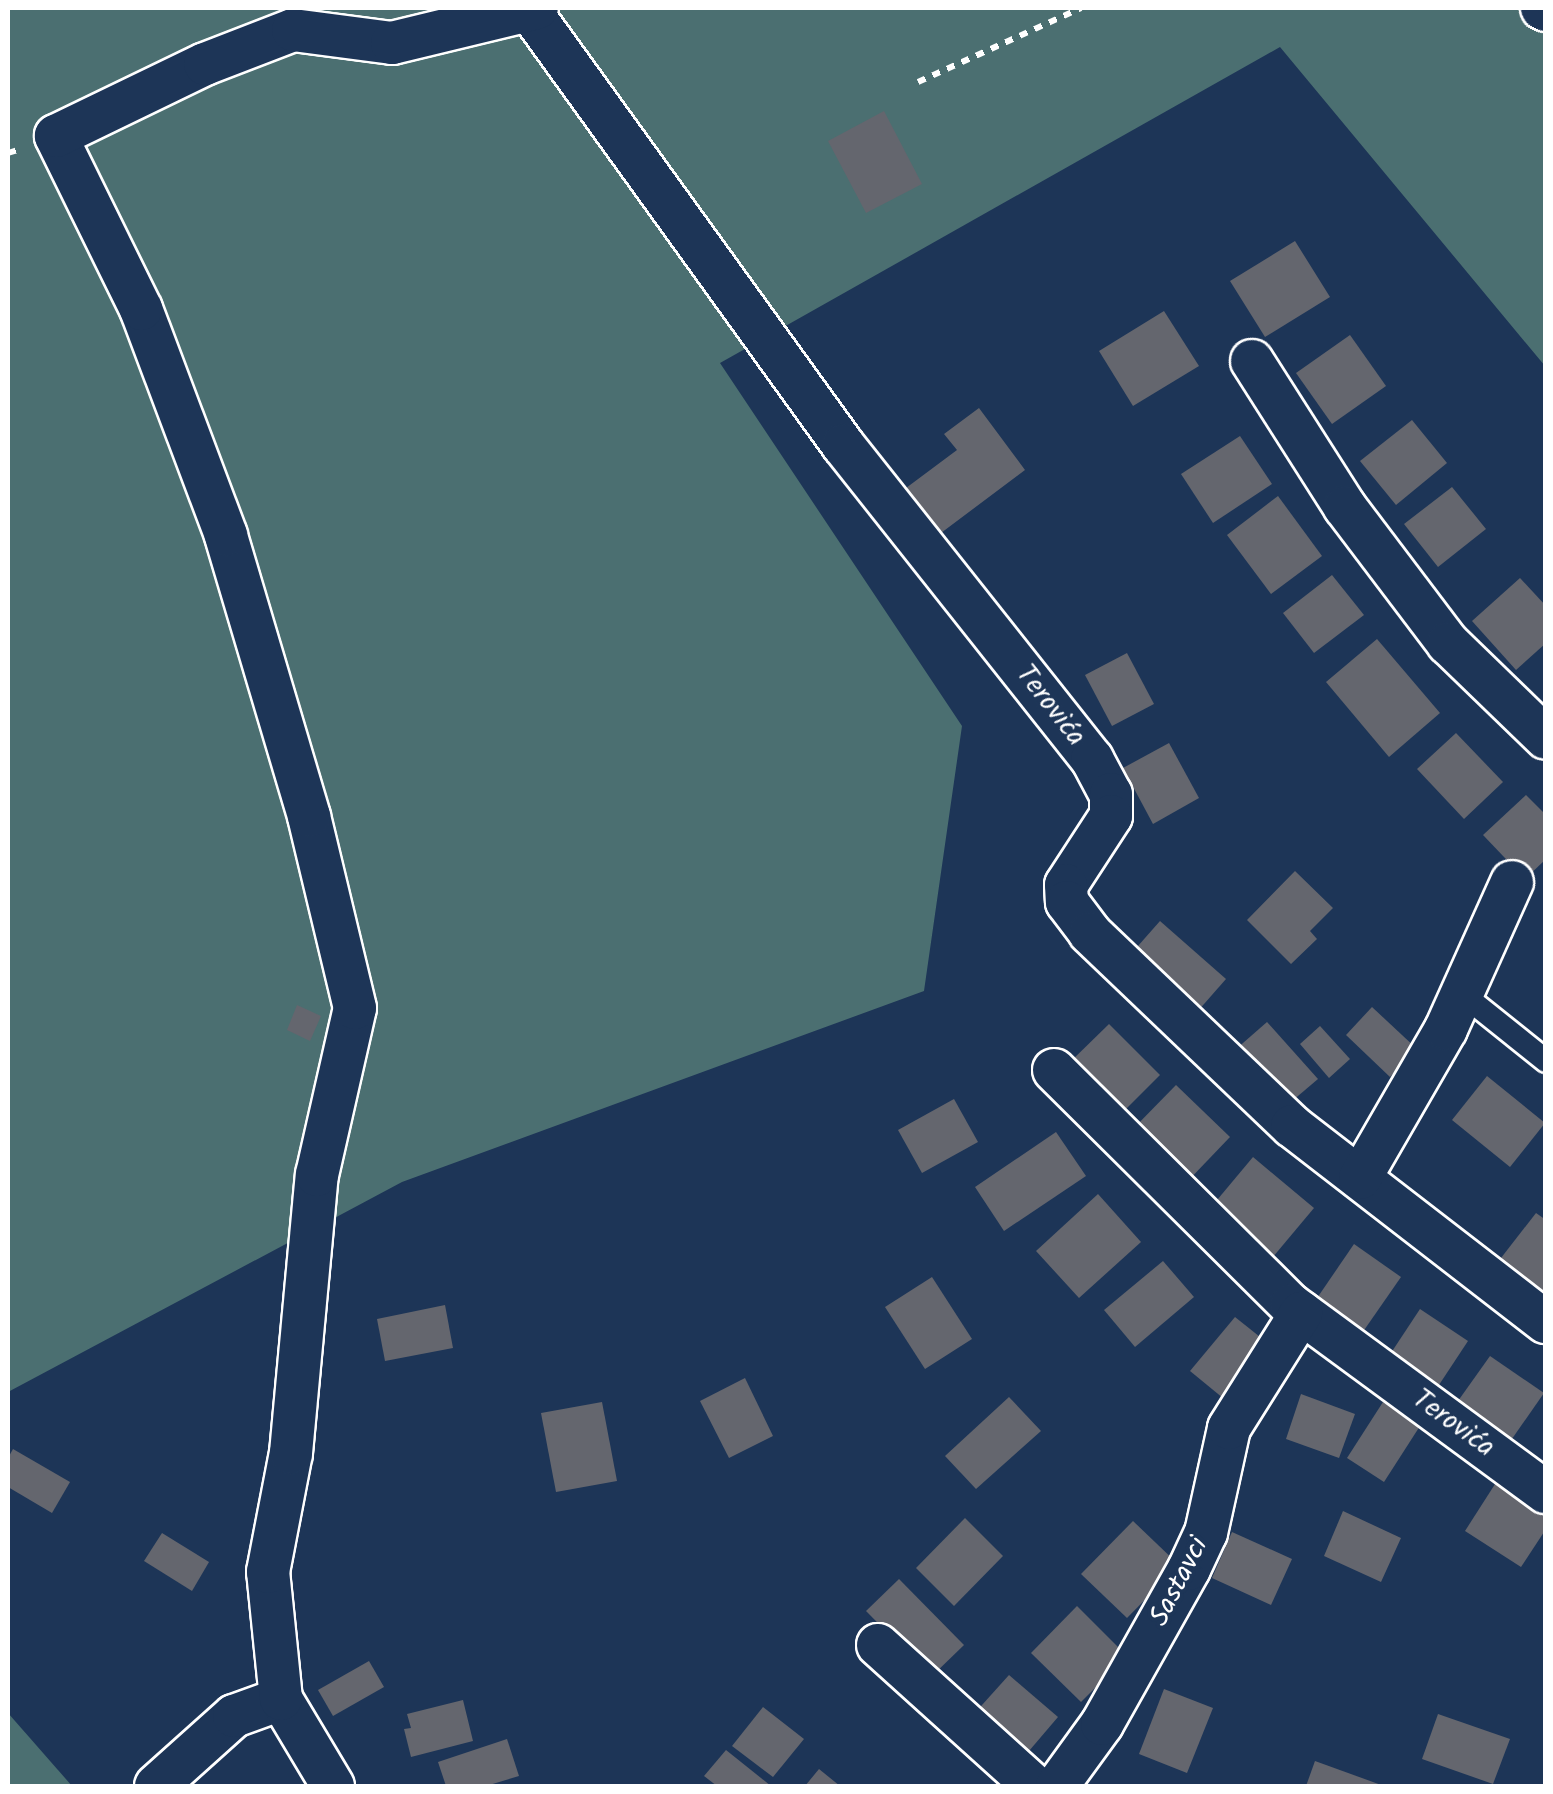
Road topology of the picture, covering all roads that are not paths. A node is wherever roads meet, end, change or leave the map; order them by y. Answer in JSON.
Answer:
{"nodes":[{"id":1,"x":534,"y":9,"type":"edge"},
{"id":2,"x":1252,"y":361,"type":"dead end"},
{"id":3,"x":1546,"y":738,"type":"edge"},
{"id":4,"x":1512,"y":882,"type":"dead end"},
{"id":5,"x":1460,"y":992,"type":"junction"},
{"id":6,"x":1546,"y":1061,"type":"edge"},
{"id":7,"x":1054,"y":1070,"type":"dead end"},
{"id":8,"x":1360,"y":1178,"type":"junction"},
{"id":9,"x":1301,"y":1312,"type":"junction"},
{"id":10,"x":1546,"y":1322,"type":"edge"},
{"id":11,"x":1546,"y":1492,"type":"edge"},
{"id":12,"x":878,"y":1645,"type":"dead end"},
{"id":13,"x":281,"y":1699,"type":"junction"},
{"id":14,"x":156,"y":1786,"type":"edge"},
{"id":15,"x":333,"y":1786,"type":"edge"},
{"id":16,"x":1034,"y":1786,"type":"edge"},
{"id":17,"x":1057,"y":1786,"type":"edge"}],
"edges":[{"from":1,"to":8,"type":"street","name":"Terovića"},
{"from":1,"to":13,"type":"street"},
{"from":2,"to":3,"type":"street"},
{"from":4,"to":5,"type":"street"},
{"from":5,"to":6,"type":"lane"},
{"from":5,"to":8,"type":"street"},
{"from":7,"to":9,"type":"street","name":"Terovića"},
{"from":8,"to":10,"type":"street","name":"Terovića"},
{"from":9,"to":11,"type":"street","name":"Terovića"},
{"from":9,"to":17,"type":"street","name":"Sastavci"},
{"from":12,"to":16,"type":"street"},
{"from":13,"to":14,"type":"street"},
{"from":13,"to":15,"type":"street"}]}
